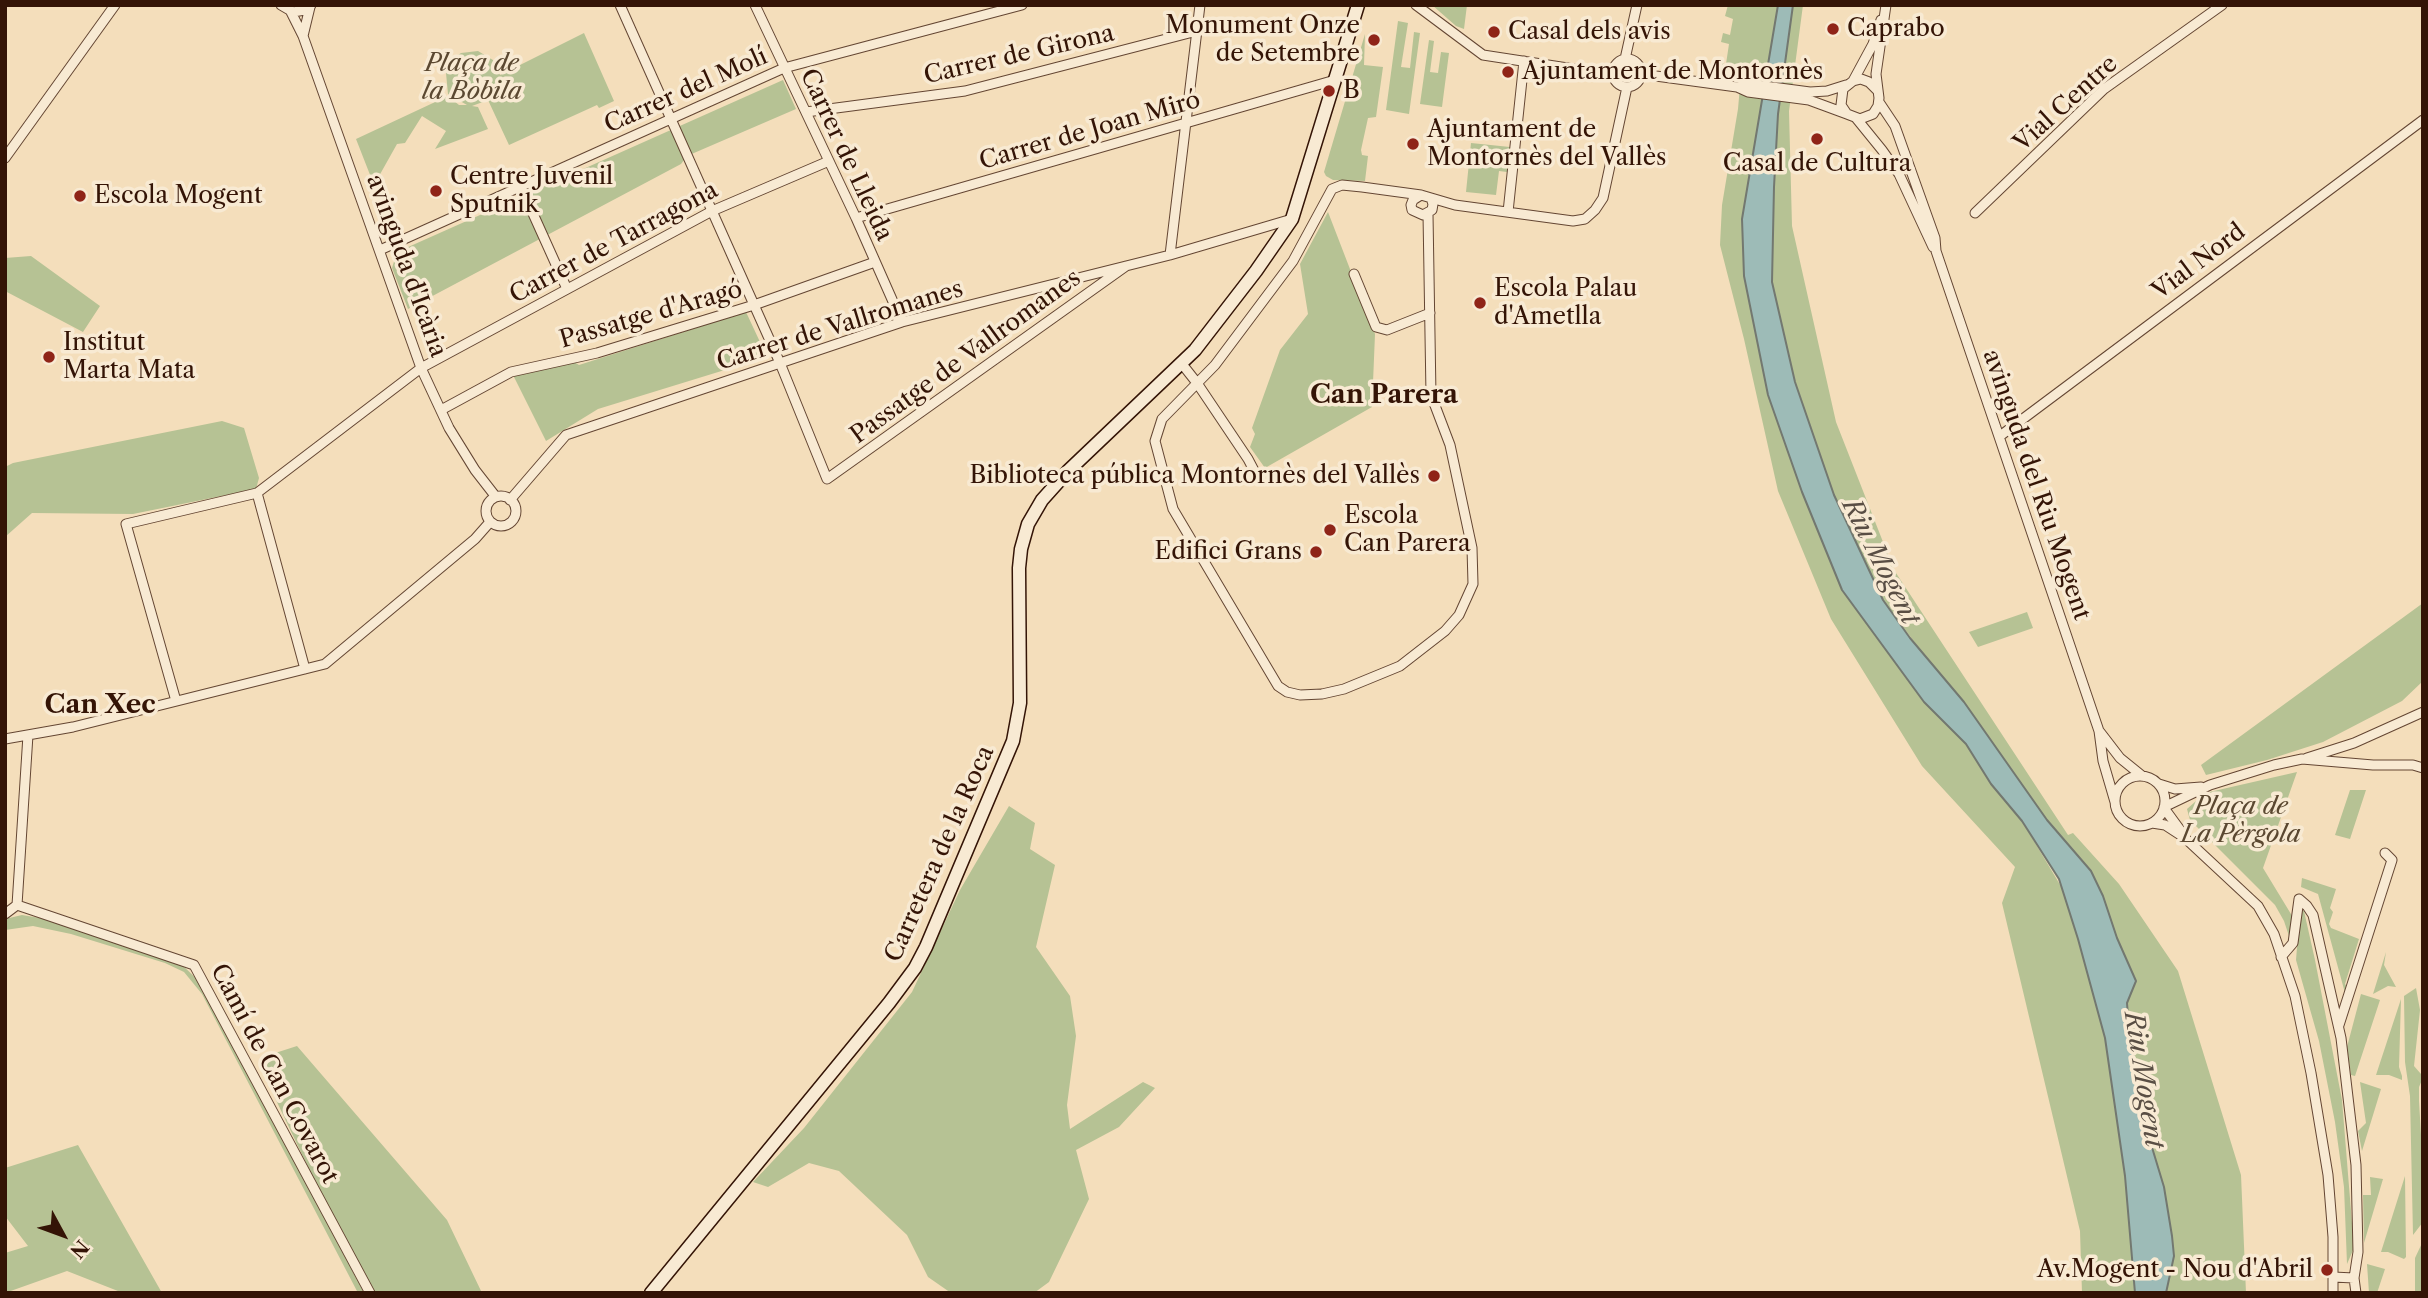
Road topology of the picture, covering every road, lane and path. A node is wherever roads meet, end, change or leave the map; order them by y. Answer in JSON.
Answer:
{"nodes":[{"id":1,"x":116,"y":5,"type":"edge"},
{"id":2,"x":282,"y":5,"type":"edge"},
{"id":3,"x":620,"y":5,"type":"edge"},
{"id":4,"x":755,"y":5,"type":"edge"},
{"id":5,"x":1022,"y":5,"type":"edge"},
{"id":6,"x":1200,"y":5,"type":"edge"},
{"id":7,"x":1358,"y":5,"type":"edge"},
{"id":8,"x":1416,"y":5,"type":"edge"},
{"id":9,"x":1637,"y":5,"type":"edge"},
{"id":10,"x":1886,"y":5,"type":"edge"},
{"id":11,"x":2222,"y":5,"type":"edge"},
{"id":12,"x":310,"y":6,"type":"edge"},
{"id":13,"x":291,"y":12,"type":"junction"},
{"id":14,"x":1197,"y":31,"type":"junction"},
{"id":15,"x":303,"y":36,"type":"junction"},
{"id":16,"x":1625,"y":59,"type":"junction"},
{"id":17,"x":1524,"y":61,"type":"junction"},
{"id":18,"x":784,"y":68,"type":"junction"},
{"id":19,"x":1642,"y":74,"type":"junction"},
{"id":20,"x":1613,"y":75,"type":"junction"},
{"id":21,"x":1335,"y":80,"type":"junction"},
{"id":22,"x":1849,"y":83,"type":"junction"},
{"id":23,"x":1627,"y":87,"type":"junction"},
{"id":24,"x":1878,"y":91,"type":"junction"},
{"id":25,"x":1810,"y":96,"type":"junction"},
{"id":26,"x":1879,"y":102,"type":"junction"},
{"id":27,"x":806,"y":112,"type":"junction"},
{"id":28,"x":1852,"y":116,"type":"junction"},
{"id":29,"x":671,"y":119,"type":"junction"},
{"id":30,"x":2423,"y":120,"type":"edge"},
{"id":31,"x":1186,"y":124,"type":"junction"},
{"id":32,"x":1897,"y":131,"type":"junction"},
{"id":33,"x":1877,"y":144,"type":"junction"},
{"id":34,"x":5,"y":159,"type":"edge"},
{"id":35,"x":829,"y":161,"type":"junction"},
{"id":36,"x":521,"y":187,"type":"junction"},
{"id":37,"x":1426,"y":197,"type":"junction"},
{"id":38,"x":1455,"y":205,"type":"junction"},
{"id":39,"x":712,"y":211,"type":"junction"},
{"id":40,"x":1430,"y":212,"type":"junction"},
{"id":41,"x":1508,"y":212,"type":"junction"},
{"id":42,"x":1975,"y":213,"type":"dead end"},
{"id":43,"x":856,"y":218,"type":"junction"},
{"id":44,"x":1292,"y":219,"type":"junction"},
{"id":45,"x":380,"y":250,"type":"junction"},
{"id":46,"x":1936,"y":251,"type":"junction"},
{"id":47,"x":1170,"y":255,"type":"junction"},
{"id":48,"x":875,"y":262,"type":"junction"},
{"id":49,"x":1126,"y":266,"type":"junction"},
{"id":50,"x":1354,"y":274,"type":"dead end"},
{"id":51,"x":567,"y":289,"type":"junction"},
{"id":52,"x":754,"y":305,"type":"junction"},
{"id":53,"x":1430,"y":313,"type":"junction"},
{"id":54,"x":902,"y":322,"type":"junction"},
{"id":55,"x":780,"y":363,"type":"junction"},
{"id":56,"x":1182,"y":364,"type":"junction"},
{"id":57,"x":421,"y":368,"type":"junction"},
{"id":58,"x":1197,"y":383,"type":"junction"},
{"id":59,"x":441,"y":410,"type":"junction"},
{"id":60,"x":2000,"y":436,"type":"junction"},
{"id":61,"x":1258,"y":478,"type":"dead end"},
{"id":62,"x":257,"y":493,"type":"junction"},
{"id":63,"x":496,"y":497,"type":"junction"},
{"id":64,"x":510,"y":499,"type":"junction"},
{"id":65,"x":489,"y":522,"type":"junction"},
{"id":66,"x":305,"y":669,"type":"junction"},
{"id":67,"x":176,"y":701,"type":"junction"},
{"id":68,"x":2423,"y":712,"type":"edge"},
{"id":69,"x":2099,"y":731,"type":"junction"},
{"id":70,"x":28,"y":736,"type":"junction"},
{"id":71,"x":5,"y":739,"type":"edge"},
{"id":72,"x":2302,"y":759,"type":"junction"},
{"id":73,"x":2423,"y":768,"type":"edge"},
{"id":74,"x":2143,"y":776,"type":"junction"},
{"id":75,"x":2159,"y":784,"type":"junction"},
{"id":76,"x":2210,"y":785,"type":"junction"},
{"id":77,"x":2115,"y":802,"type":"junction"},
{"id":78,"x":2164,"y":808,"type":"junction"},
{"id":79,"x":2152,"y":823,"type":"junction"},
{"id":80,"x":2185,"y":838,"type":"junction"},
{"id":81,"x":2385,"y":853,"type":"dead end"},
{"id":82,"x":17,"y":905,"type":"junction"},
{"id":83,"x":5,"y":914,"type":"edge"},
{"id":84,"x":2281,"y":957,"type":"junction"},
{"id":85,"x":2339,"y":1027,"type":"junction"},
{"id":86,"x":2333,"y":1277,"type":"junction"},
{"id":87,"x":2354,"y":1278,"type":"junction"},
{"id":88,"x":370,"y":1293,"type":"edge"},
{"id":89,"x":651,"y":1293,"type":"edge"},
{"id":90,"x":2333,"y":1293,"type":"edge"},
{"id":91,"x":2356,"y":1293,"type":"edge"}],
"edges":[{"from":1,"to":34,"type":"street"},
{"from":2,"to":13,"type":"street"},
{"from":3,"to":29,"type":"street"},
{"from":4,"to":18,"type":"street","name":"Carrer de Lleida"},
{"from":5,"to":18,"type":"street","name":"Carrer del Molí"},
{"from":6,"to":14,"type":"street"},
{"from":7,"to":21,"type":"street"},
{"from":8,"to":17,"type":"street"},
{"from":9,"to":16,"type":"street"},
{"from":10,"to":22,"type":"street"},
{"from":10,"to":24,"type":"street"},
{"from":11,"to":42,"type":"street","name":"Vial Centre"},
{"from":12,"to":13,"type":"street"},
{"from":12,"to":15,"type":"street"},
{"from":13,"to":15,"type":"street","name":"avinguda d'Icària"},
{"from":14,"to":27,"type":"street","name":"Carrer de Girona"},
{"from":14,"to":31,"type":"street"},
{"from":15,"to":45,"type":"street","name":"avinguda d'Icària"},
{"from":16,"to":19,"type":"street"},
{"from":16,"to":20,"type":"street"},
{"from":17,"to":20,"type":"street"},
{"from":17,"to":41,"type":"street"},
{"from":18,"to":27,"type":"street","name":"Carrer de Lleida"},
{"from":18,"to":29,"type":"street","name":"Carrer del Molí"},
{"from":19,"to":23,"type":"street"},
{"from":19,"to":25,"type":"street"},
{"from":20,"to":23,"type":"street"},
{"from":21,"to":31,"type":"street","name":"Carrer de Joan Miró"},
{"from":21,"to":44,"type":"street"},
{"from":22,"to":24,"type":"street"},
{"from":22,"to":25,"type":"street"},
{"from":22,"to":28,"type":"street"},
{"from":23,"to":41,"type":"street"},
{"from":24,"to":26,"type":"street"},
{"from":25,"to":28,"type":"street"},
{"from":26,"to":28,"type":"street"},
{"from":26,"to":32,"type":"street","name":"avinguda del Riu Mogent"},
{"from":27,"to":35,"type":"street","name":"Carrer de Lleida"},
{"from":28,"to":33,"type":"street","name":"avinguda del Riu Mogent"},
{"from":29,"to":36,"type":"street","name":"Carrer del Molí"},
{"from":29,"to":39,"type":"street"},
{"from":30,"to":60,"type":"street","name":"Vial Nord"},
{"from":31,"to":43,"type":"street","name":"Carrer de Joan Miró"},
{"from":31,"to":47,"type":"street"},
{"from":32,"to":33,"type":"street"},
{"from":32,"to":46,"type":"street","name":"avinguda del Riu Mogent"},
{"from":33,"to":46,"type":"street","name":"avinguda del Riu Mogent"},
{"from":35,"to":39,"type":"street","name":"Carrer de Tarragona"},
{"from":35,"to":43,"type":"street","name":"Carrer de Lleida"},
{"from":36,"to":45,"type":"street","name":"Carrer del Molí"},
{"from":36,"to":51,"type":"street"},
{"from":37,"to":38,"type":"street"},
{"from":37,"to":40,"type":"street"},
{"from":37,"to":40,"type":"street"},
{"from":37,"to":58,"type":"street"},
{"from":38,"to":40,"type":"street"},
{"from":38,"to":41,"type":"street"},
{"from":39,"to":51,"type":"street","name":"Carrer de Tarragona"},
{"from":39,"to":52,"type":"street"},
{"from":40,"to":53,"type":"street"},
{"from":43,"to":48,"type":"street","name":"Carrer de Lleida"},
{"from":44,"to":47,"type":"street","name":"Carrer de Vallromanes"},
{"from":44,"to":56,"type":"street"},
{"from":45,"to":57,"type":"street","name":"avinguda d'Icària"},
{"from":46,"to":60,"type":"street","name":"avinguda del Riu Mogent"},
{"from":47,"to":49,"type":"street","name":"Carrer de Vallromanes"},
{"from":48,"to":52,"type":"street","name":"Passatge d'Aragó"},
{"from":48,"to":54,"type":"street","name":"Carrer de Lleida"},
{"from":49,"to":54,"type":"street","name":"Carrer de Vallromanes"},
{"from":49,"to":55,"type":"street","name":"Passatge de Vallromanes"},
{"from":50,"to":53,"type":"street"},
{"from":51,"to":57,"type":"street","name":"Carrer de Tarragona"},
{"from":52,"to":55,"type":"street"},
{"from":52,"to":59,"type":"street","name":"Passatge d'Aragó"},
{"from":53,"to":58,"type":"street"},
{"from":54,"to":55,"type":"street","name":"Carrer de Vallromanes"},
{"from":55,"to":64,"type":"street","name":"Carrer de Vallromanes"},
{"from":56,"to":58,"type":"street"},
{"from":56,"to":89,"type":"street","name":"Carretera de la Roca"},
{"from":57,"to":59,"type":"street","name":"avinguda d'Icària"},
{"from":57,"to":62,"type":"street","name":"Carrer de Tarragona"},
{"from":58,"to":61,"type":"street"},
{"from":59,"to":63,"type":"street","name":"avinguda d'Icària"},
{"from":60,"to":69,"type":"street","name":"avinguda del Riu Mogent"},
{"from":62,"to":66,"type":"street"},
{"from":62,"to":67,"type":"street"},
{"from":63,"to":64,"type":"street"},
{"from":63,"to":65,"type":"street"},
{"from":64,"to":65,"type":"street"},
{"from":65,"to":66,"type":"street"},
{"from":66,"to":67,"type":"street"},
{"from":67,"to":70,"type":"street"},
{"from":68,"to":72,"type":"street"},
{"from":69,"to":74,"type":"street","name":"avinguda del Riu Mogent"},
{"from":69,"to":77,"type":"street","name":"avinguda del Riu Mogent"},
{"from":70,"to":71,"type":"street"},
{"from":70,"to":82,"type":"street"},
{"from":72,"to":73,"type":"street"},
{"from":72,"to":76,"type":"street"},
{"from":74,"to":75,"type":"street"},
{"from":74,"to":77,"type":"street"},
{"from":75,"to":76,"type":"street"},
{"from":75,"to":78,"type":"street"},
{"from":76,"to":78,"type":"street"},
{"from":77,"to":79,"type":"street"},
{"from":78,"to":79,"type":"street"},
{"from":78,"to":80,"type":"street"},
{"from":79,"to":80,"type":"street"},
{"from":80,"to":84,"type":"street"},
{"from":81,"to":85,"type":"street"},
{"from":82,"to":83,"type":"street"},
{"from":82,"to":88,"type":"street","name":"Camí de Can Covarot"},
{"from":84,"to":85,"type":"street"},
{"from":84,"to":86,"type":"street"},
{"from":85,"to":87,"type":"street"},
{"from":86,"to":87,"type":"street"},
{"from":86,"to":90,"type":"street"},
{"from":87,"to":91,"type":"street"}]}
